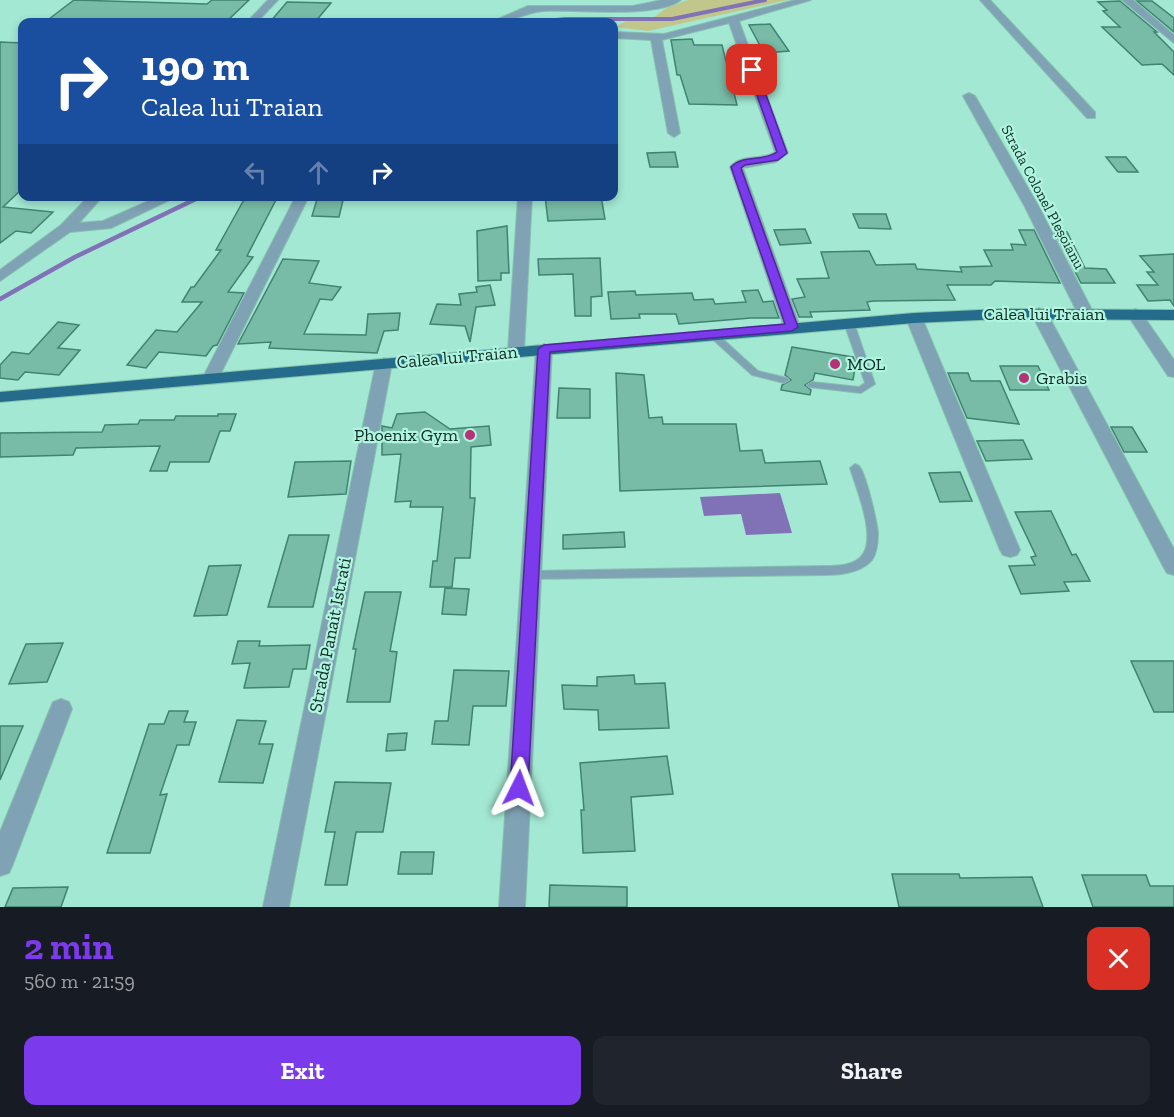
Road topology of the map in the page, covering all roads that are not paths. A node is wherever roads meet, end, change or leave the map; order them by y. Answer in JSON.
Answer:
{"nodes":[{"id":1,"x":273,"y":0,"type":"edge"},
{"id":2,"x":676,"y":0,"type":"edge"},
{"id":3,"x":806,"y":0,"type":"edge"},
{"id":4,"x":986,"y":0,"type":"edge"},
{"id":5,"x":1127,"y":0,"type":"edge"},
{"id":6,"x":531,"y":4,"type":"edge"},
{"id":7,"x":591,"y":12,"type":"edge"},
{"id":8,"x":256,"y":18,"type":"edge"},
{"id":9,"x":504,"y":18,"type":"edge"},
{"id":10,"x":733,"y":19,"type":"junction"},
{"id":11,"x":618,"y":36,"type":"edge"},
{"id":12,"x":656,"y":38,"type":"junction"},
{"id":13,"x":1174,"y":40,"type":"edge"},
{"id":14,"x":969,"y":96,"type":"dead end"},
{"id":15,"x":1091,"y":115,"type":"dead end"},
{"id":16,"x":674,"y":133,"type":"dead end"},
{"id":17,"x":92,"y":201,"type":"edge"},
{"id":18,"x":161,"y":201,"type":"edge"},
{"id":19,"x":300,"y":201,"type":"edge"},
{"id":20,"x":525,"y":201,"type":"edge"},
{"id":21,"x":66,"y":228,"type":"junction"},
{"id":22,"x":0,"y":277,"type":"edge"},
{"id":23,"x":1039,"y":314,"type":"junction"},
{"id":24,"x":1086,"y":314,"type":"junction"},
{"id":25,"x":1135,"y":314,"type":"junction"},
{"id":26,"x":1174,"y":315,"type":"edge"},
{"id":27,"x":914,"y":318,"type":"junction"},
{"id":28,"x":849,"y":323,"type":"junction"},
{"id":29,"x":792,"y":327,"type":"junction"},
{"id":30,"x":712,"y":334,"type":"junction"},
{"id":31,"x":544,"y":349,"type":"junction"},
{"id":32,"x":516,"y":351,"type":"junction"},
{"id":33,"x":384,"y":363,"type":"junction"},
{"id":34,"x":1174,"y":372,"type":"edge"},
{"id":35,"x":210,"y":379,"type":"junction"},
{"id":36,"x":784,"y":380,"type":"dead end"},
{"id":37,"x":812,"y":385,"type":"dead end"},
{"id":38,"x":0,"y":397,"type":"edge"},
{"id":39,"x":855,"y":468,"type":"dead end"},
{"id":40,"x":1010,"y":550,"type":"dead end"},
{"id":41,"x":1174,"y":568,"type":"edge"},
{"id":42,"x":531,"y":575,"type":"junction"},
{"id":43,"x":61,"y":709,"type":"dead end"},
{"id":44,"x":0,"y":864,"type":"edge"},
{"id":45,"x":276,"y":907,"type":"edge"},
{"id":46,"x":513,"y":907,"type":"edge"}],
"edges":[{"from":1,"to":8,"type":"street"},
{"from":2,"to":7,"type":"street"},
{"from":3,"to":10,"type":"street"},
{"from":4,"to":15,"type":"street"},
{"from":5,"to":13,"type":"street"},
{"from":6,"to":7,"type":"street"},
{"from":6,"to":9,"type":"street"},
{"from":10,"to":12,"type":"street"},
{"from":10,"to":29,"type":"street"},
{"from":11,"to":12,"type":"street"},
{"from":12,"to":16,"type":"street"},
{"from":14,"to":24,"type":"street","name":"Strada Colonel Pleșoianu"},
{"from":17,"to":21,"type":"street"},
{"from":18,"to":21,"type":"street"},
{"from":19,"to":35,"type":"street"},
{"from":20,"to":32,"type":"street"},
{"from":21,"to":22,"type":"street"},
{"from":23,"to":24,"type":"highway","name":"Calea lui Traian"},
{"from":23,"to":27,"type":"highway","name":"Calea lui Traian"},
{"from":23,"to":41,"type":"street"},
{"from":24,"to":25,"type":"highway","name":"Calea lui Traian"},
{"from":25,"to":26,"type":"highway","name":"Calea lui Traian"},
{"from":25,"to":34,"type":"street"},
{"from":27,"to":28,"type":"highway","name":"Calea lui Traian"},
{"from":27,"to":40,"type":"street"},
{"from":28,"to":29,"type":"highway","name":"Calea lui Traian"},
{"from":28,"to":37,"type":"lane"},
{"from":29,"to":30,"type":"highway","name":"Calea lui Traian"},
{"from":30,"to":31,"type":"highway","name":"Calea lui Traian"},
{"from":30,"to":36,"type":"lane"},
{"from":31,"to":32,"type":"highway","name":"Calea lui Traian"},
{"from":31,"to":42,"type":"street"},
{"from":32,"to":33,"type":"highway","name":"Calea lui Traian"},
{"from":33,"to":35,"type":"highway","name":"Calea lui Traian"},
{"from":33,"to":45,"type":"street","name":"Strada Panait Istrati"},
{"from":35,"to":38,"type":"highway","name":"Calea lui Traian"},
{"from":39,"to":42,"type":"lane"},
{"from":42,"to":46,"type":"street"},
{"from":43,"to":44,"type":"street"}]}
